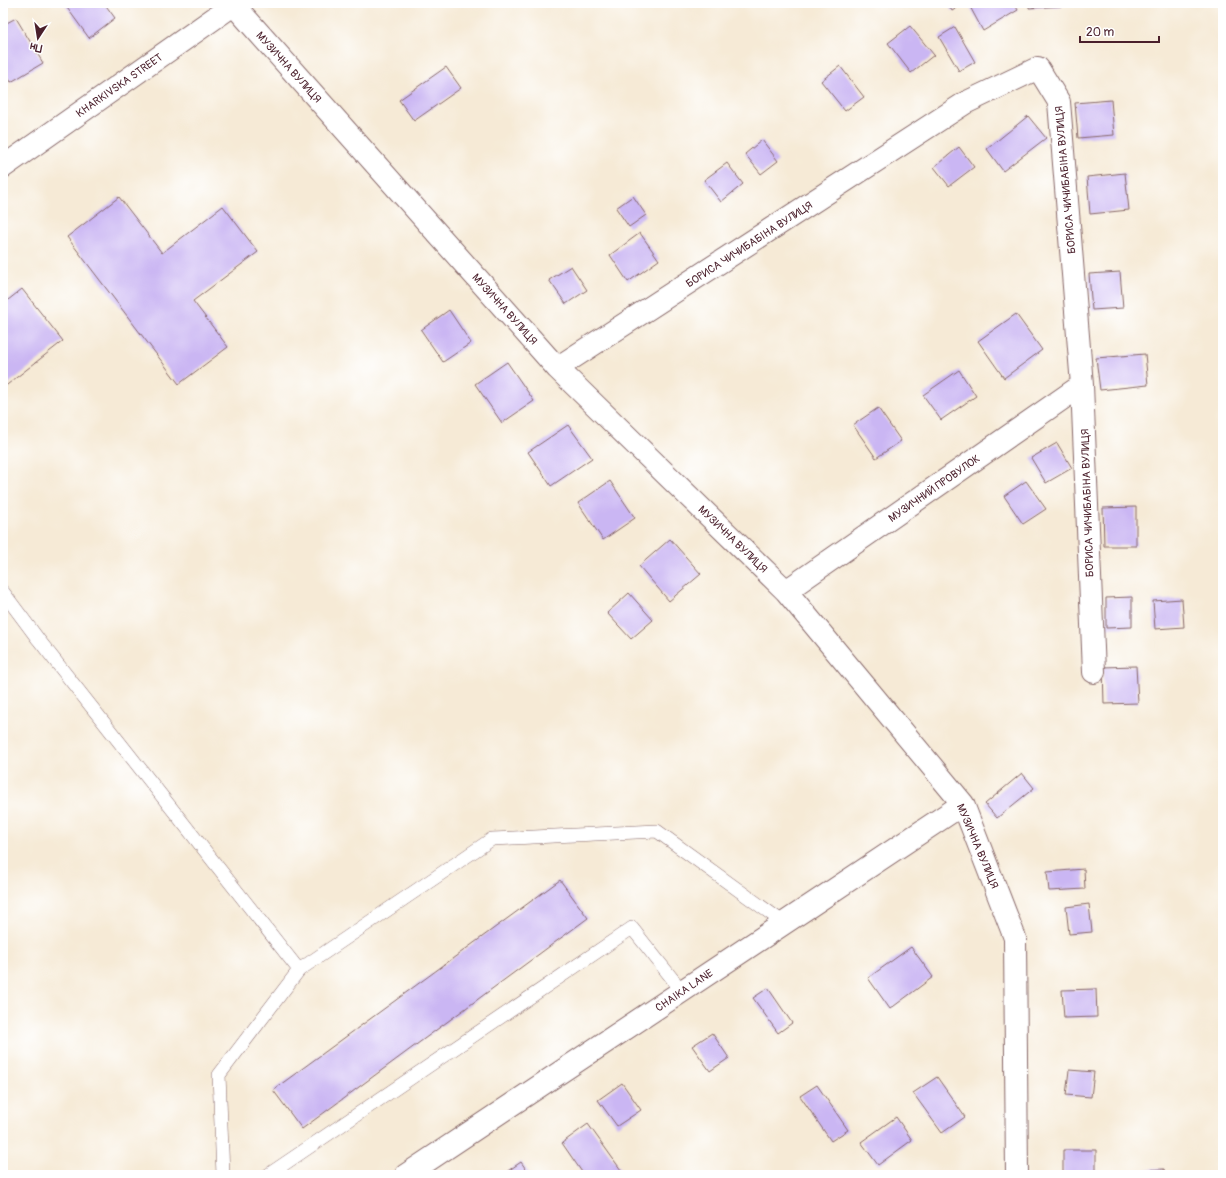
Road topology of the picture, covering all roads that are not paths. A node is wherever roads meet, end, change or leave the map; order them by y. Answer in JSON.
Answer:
{"nodes":[{"id":1,"x":235,"y":4,"type":"edge"},
{"id":2,"x":3,"y":167,"type":"edge"},
{"id":3,"x":557,"y":368,"type":"junction"},
{"id":4,"x":1082,"y":385,"type":"junction"},
{"id":5,"x":786,"y":591,"type":"junction"},
{"id":6,"x":3,"y":592,"type":"edge"},
{"id":7,"x":1094,"y":672,"type":"dead end"},
{"id":8,"x":963,"y":804,"type":"junction"},
{"id":9,"x":784,"y":923,"type":"junction"},
{"id":10,"x":299,"y":970,"type":"junction"},
{"id":11,"x":682,"y":992,"type":"junction"},
{"id":12,"x":223,"y":1175,"type":"edge"},
{"id":13,"x":268,"y":1175,"type":"edge"},
{"id":14,"x":406,"y":1175,"type":"edge"},
{"id":15,"x":1017,"y":1175,"type":"edge"}],
"edges":[{"from":1,"to":2,"type":"street","name":"KHARKIVSKA STREET"},
{"from":1,"to":3,"type":"street","name":"МУЗИЧНА ВУЛИЦЯ"},
{"from":3,"to":4,"type":"street","name":"БОРИСА ЧИЧИБАБІНА ВУЛИЦЯ"},
{"from":3,"to":5,"type":"street","name":"МУЗИЧНА ВУЛИЦЯ"},
{"from":4,"to":5,"type":"street","name":"МУЗИЧНИЙ ПРОВУЛОК"},
{"from":4,"to":7,"type":"street","name":"БОРИСА ЧИЧИБАБІНА ВУЛИЦЯ"},
{"from":5,"to":8,"type":"street","name":"МУЗИЧНА ВУЛИЦЯ"},
{"from":6,"to":10,"type":"lane"},
{"from":8,"to":9,"type":"street","name":"CHAIKA LANE"},
{"from":8,"to":15,"type":"street","name":"МУЗИЧНА ВУЛИЦЯ"},
{"from":9,"to":10,"type":"lane"},
{"from":9,"to":11,"type":"street","name":"CHAIKA LANE"},
{"from":10,"to":12,"type":"lane"},
{"from":11,"to":13,"type":"lane"},
{"from":11,"to":14,"type":"street","name":"CHAIKA LANE"}]}
